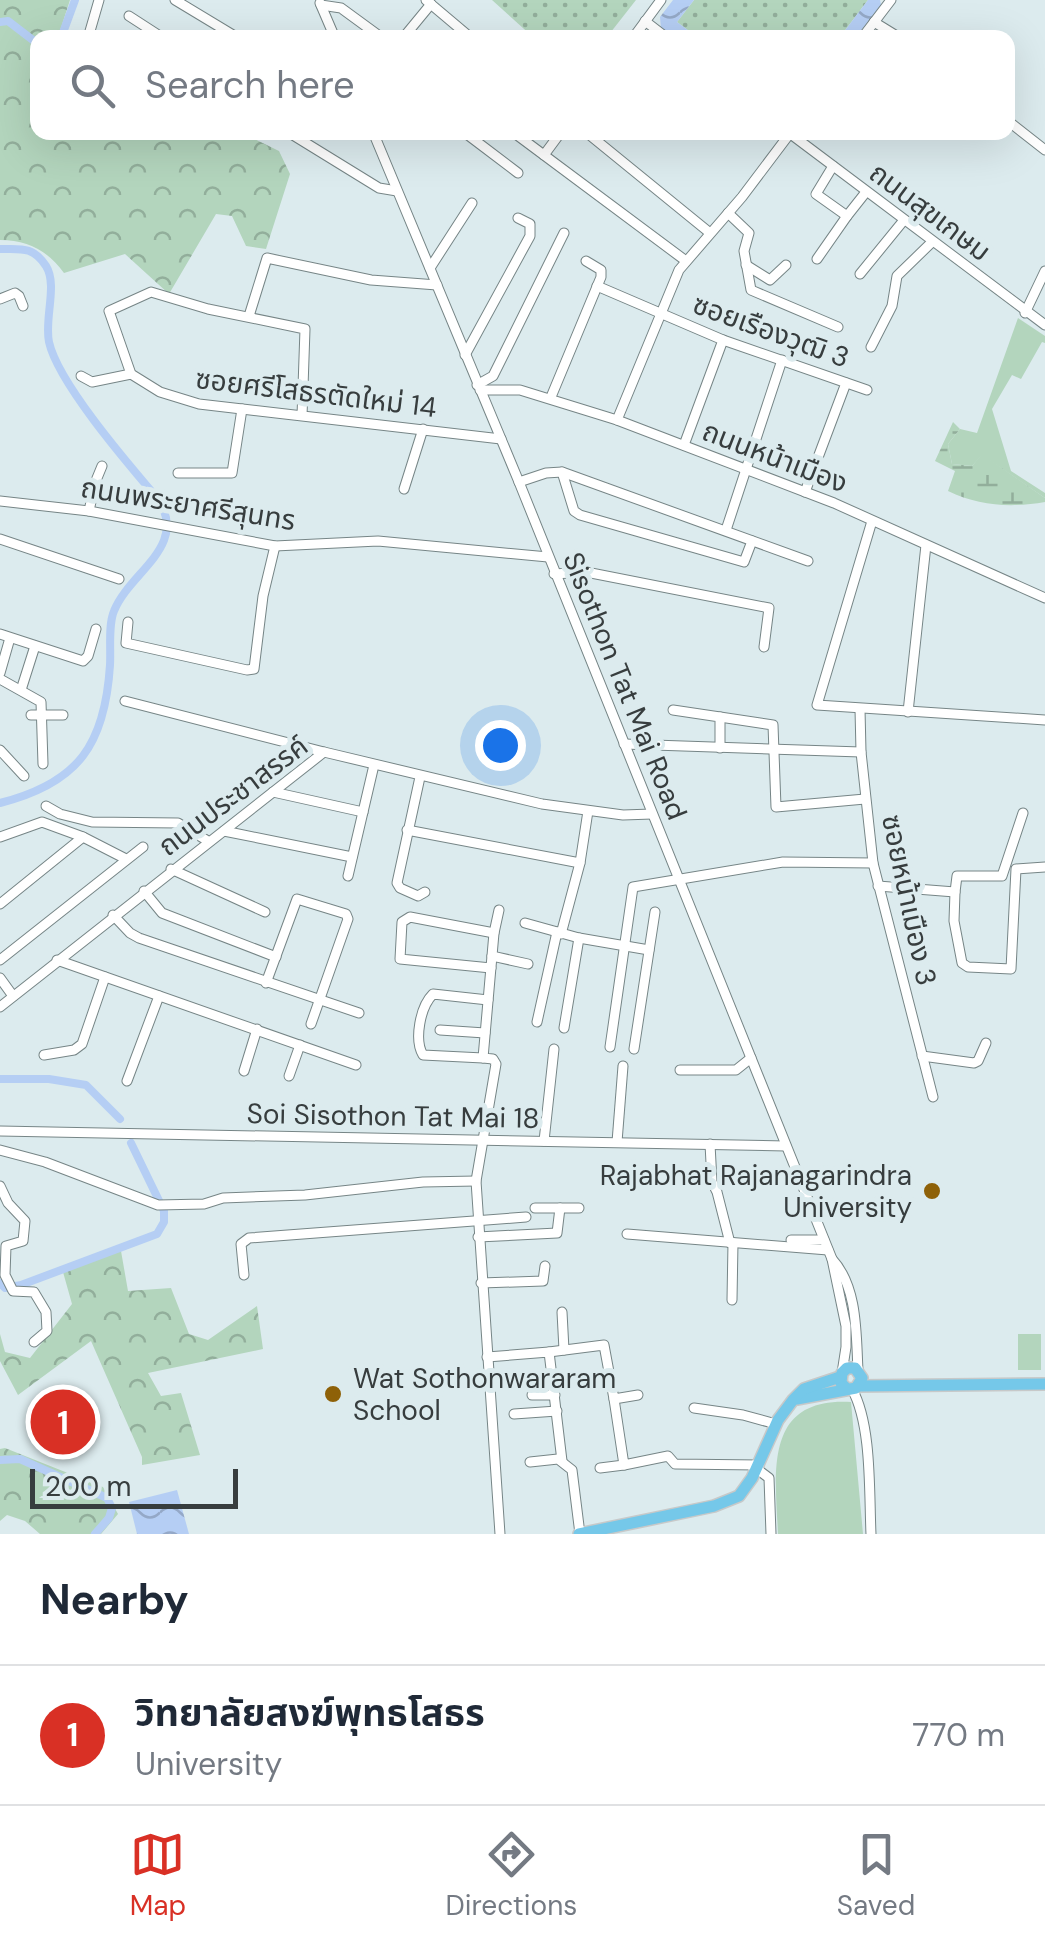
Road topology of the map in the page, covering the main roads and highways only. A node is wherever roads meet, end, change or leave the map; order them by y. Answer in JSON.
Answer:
{"nodes":[{"id":1,"x":1045,"y":1384,"type":"edge"},
{"id":2,"x":579,"y":1534,"type":"edge"}],
"edges":[{"from":1,"to":2,"type":"main road"}]}
